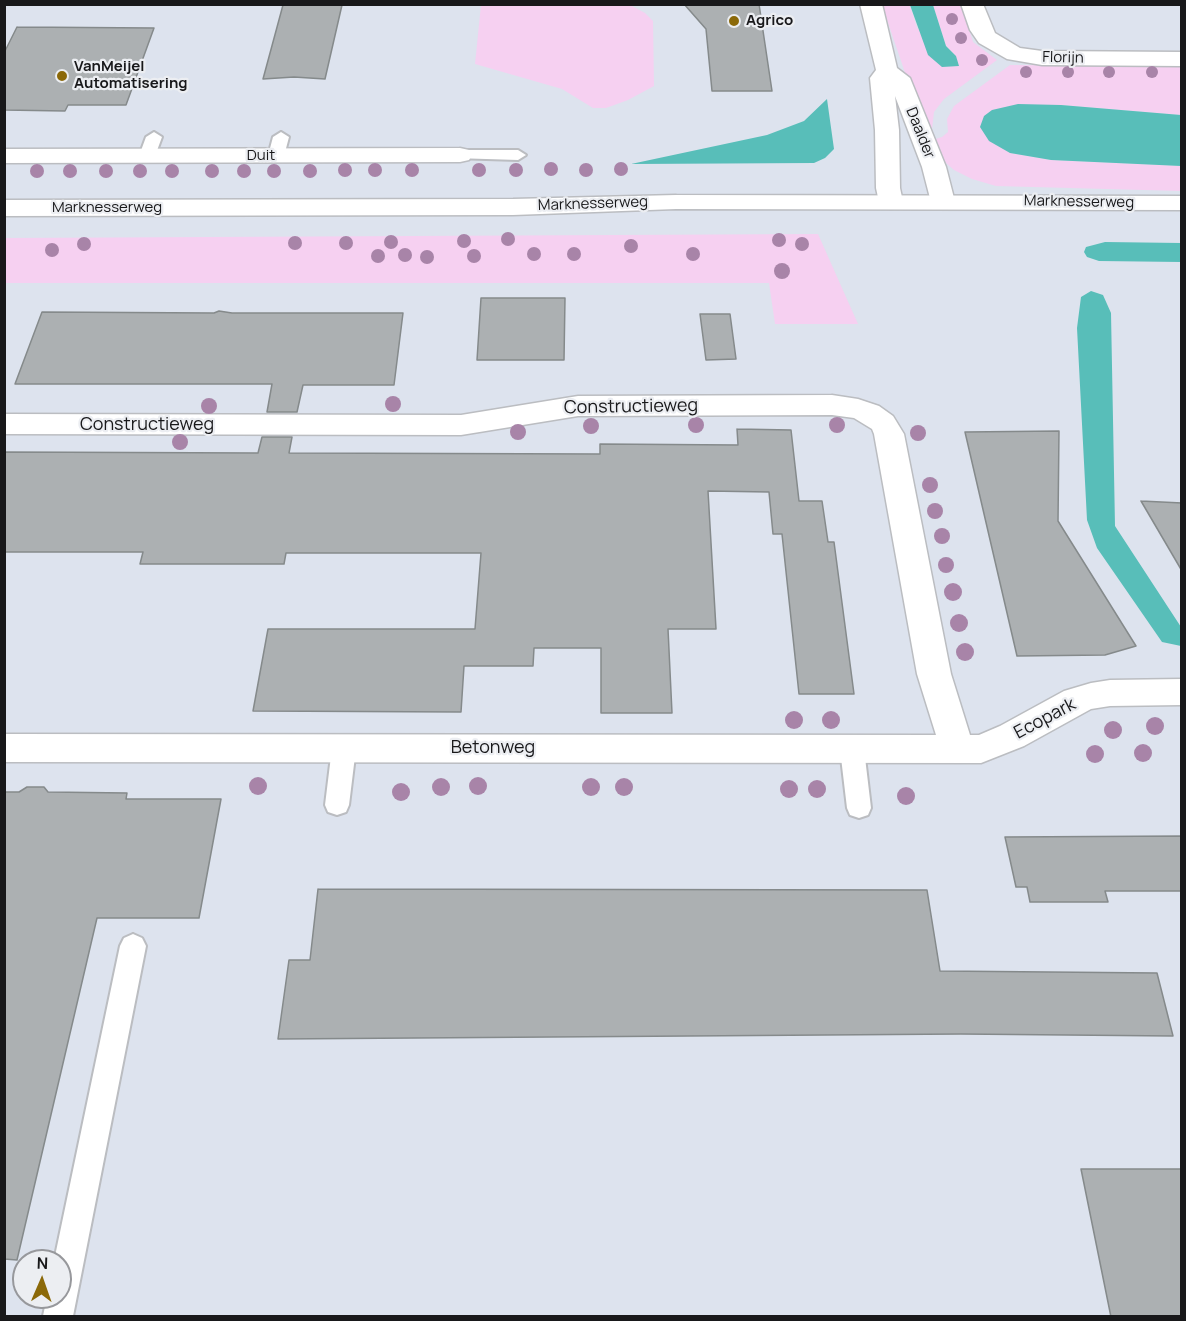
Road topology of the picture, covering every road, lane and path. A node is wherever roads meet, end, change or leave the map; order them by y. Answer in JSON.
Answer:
{"nodes":[{"id":1,"x":871,"y":4,"type":"edge"},
{"id":2,"x":972,"y":4,"type":"edge"},
{"id":3,"x":1182,"y":59,"type":"edge"},
{"id":4,"x":887,"y":71,"type":"junction"},
{"id":5,"x":460,"y":155,"type":"joint"},
{"id":6,"x":518,"y":155,"type":"dead end"},
{"id":7,"x":4,"y":156,"type":"edge"},
{"id":8,"x":891,"y":202,"type":"junction"},
{"id":9,"x":943,"y":202,"type":"junction"},
{"id":10,"x":1182,"y":203,"type":"edge"},
{"id":11,"x":4,"y":208,"type":"edge"},
{"id":12,"x":4,"y":424,"type":"edge"},
{"id":13,"x":1182,"y":692,"type":"edge"},
{"id":14,"x":4,"y":748,"type":"edge"},
{"id":15,"x":344,"y":748,"type":"junction"},
{"id":16,"x":852,"y":749,"type":"junction"},
{"id":17,"x":970,"y":749,"type":"junction"},
{"id":18,"x":337,"y":805,"type":"dead end"},
{"id":19,"x":860,"y":808,"type":"dead end"},
{"id":20,"x":133,"y":946,"type":"dead end"},
{"id":21,"x":58,"y":1317,"type":"edge"}],
"edges":[{"from":1,"to":4,"type":"street","name":"Daalder"},
{"from":2,"to":3,"type":"street","name":"Florijn"},
{"from":4,"to":8,"type":"street","name":"Daalder"},
{"from":4,"to":9,"type":"street","name":"Daalder"},
{"from":5,"to":6,"type":"lane","name":"Duit"},
{"from":5,"to":7,"type":"street","name":"Duit"},
{"from":8,"to":9,"type":"street","name":"Marknesserweg"},
{"from":8,"to":11,"type":"street","name":"Marknesserweg"},
{"from":9,"to":10,"type":"street","name":"Marknesserweg"},
{"from":12,"to":17,"type":"street","name":"Constructieweg"},
{"from":13,"to":17,"type":"street","name":"Ecopark"},
{"from":14,"to":15,"type":"street","name":"Betonweg"},
{"from":15,"to":16,"type":"street","name":"Betonweg"},
{"from":15,"to":18,"type":"lane"},
{"from":16,"to":17,"type":"street","name":"Betonweg"},
{"from":16,"to":19,"type":"lane"},
{"from":20,"to":21,"type":"lane"}]}
